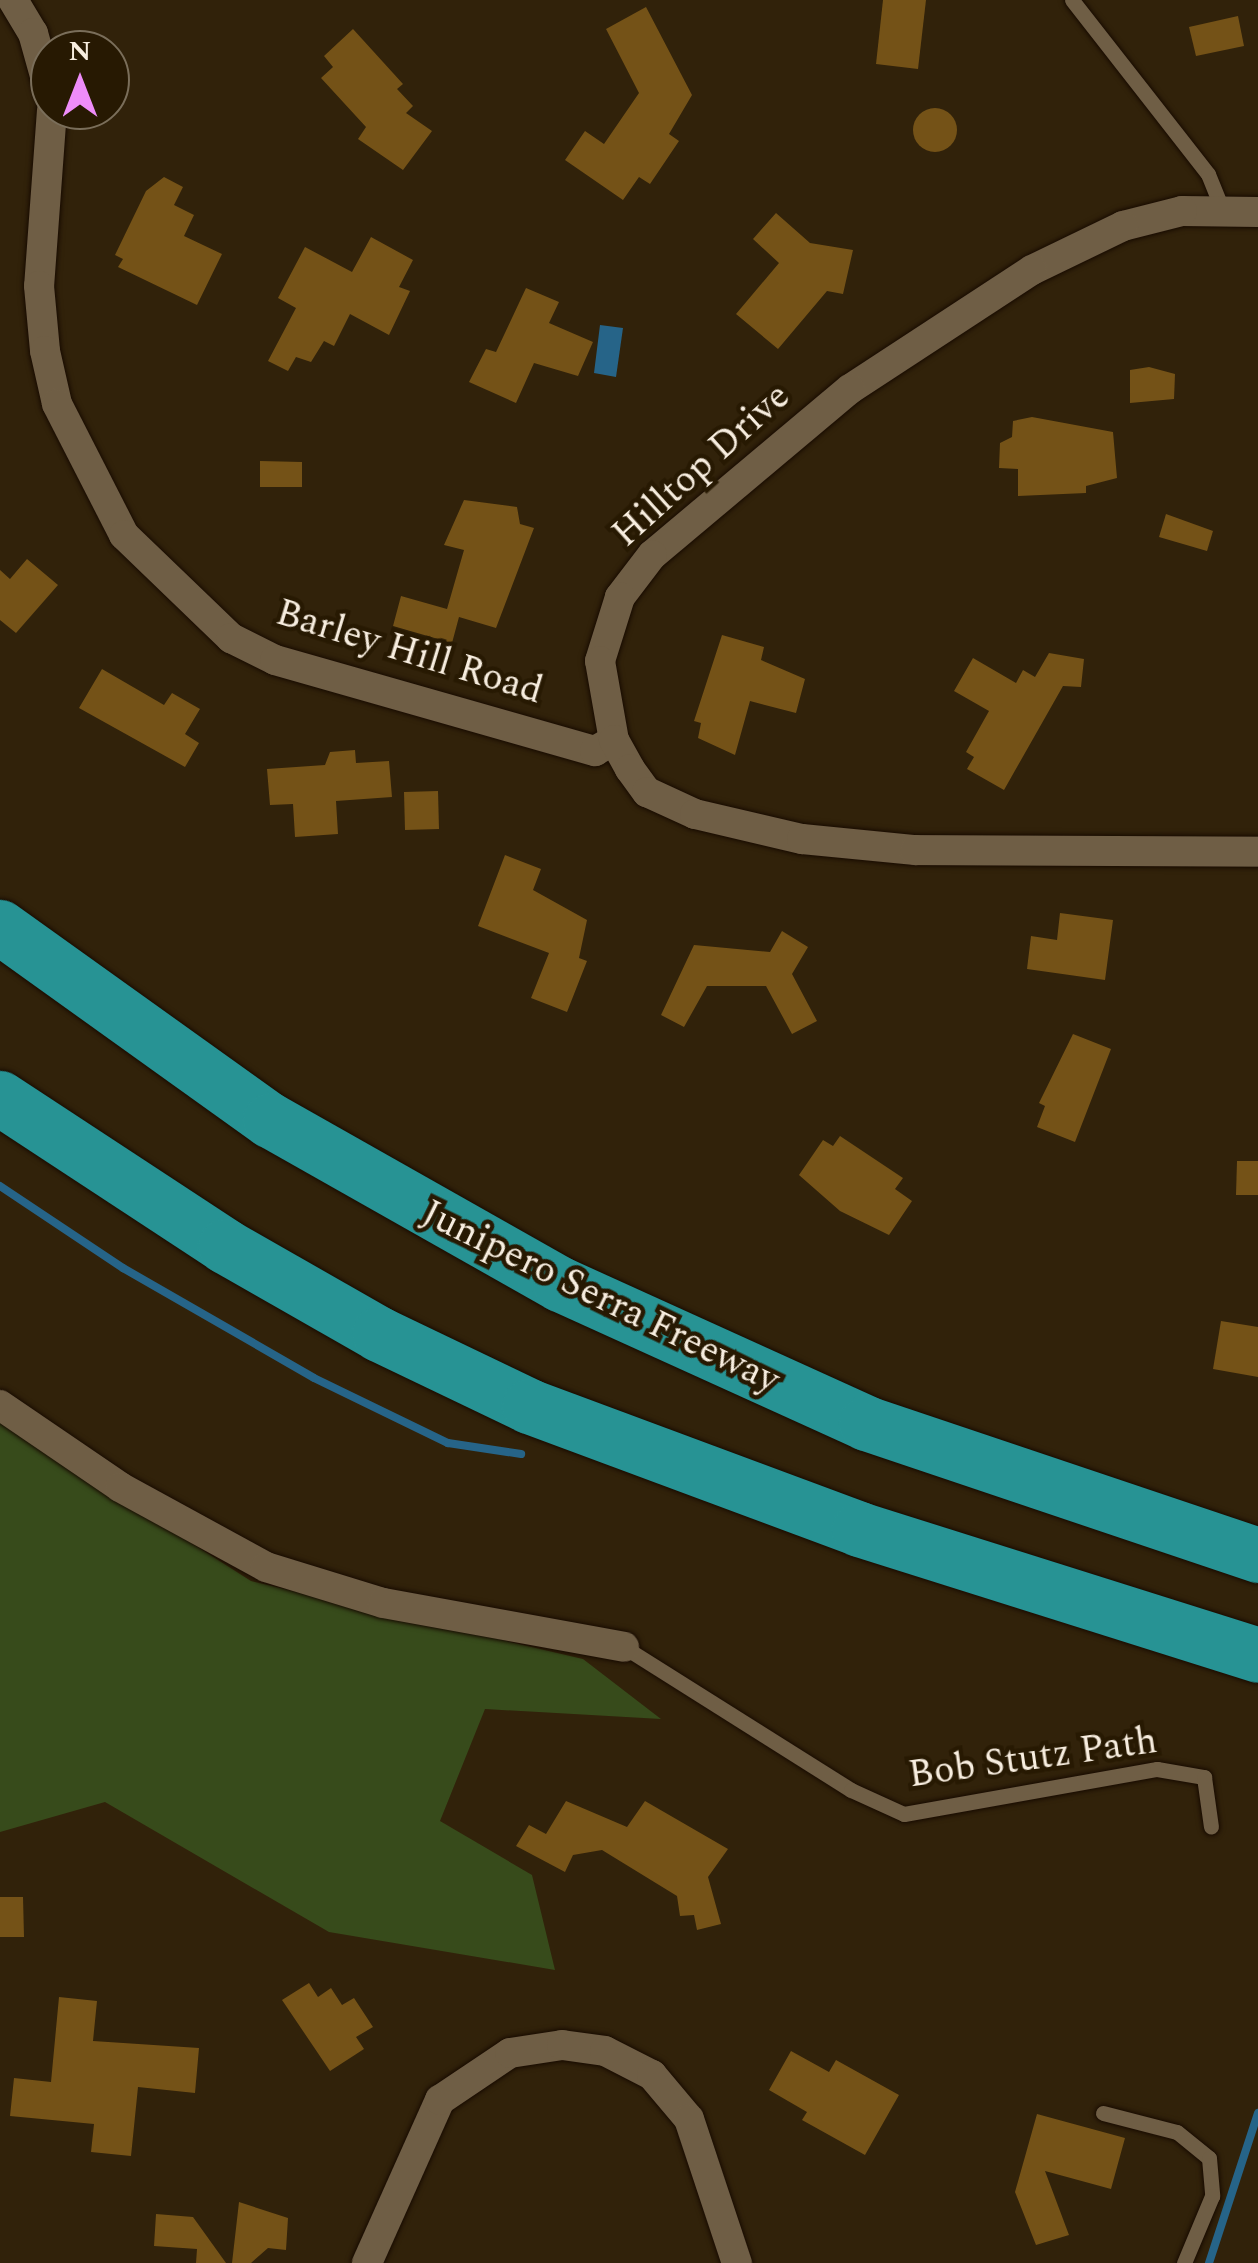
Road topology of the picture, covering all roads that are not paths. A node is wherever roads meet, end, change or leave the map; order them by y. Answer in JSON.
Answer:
{"nodes":[{"id":1,"x":12,"y":0,"type":"edge"},
{"id":2,"x":1072,"y":0,"type":"edge"},
{"id":3,"x":31,"y":30,"type":"edge"},
{"id":4,"x":50,"y":130,"type":"edge"},
{"id":5,"x":1223,"y":212,"type":"junction"},
{"id":6,"x":1258,"y":212,"type":"edge"},
{"id":7,"x":614,"y":740,"type":"junction"},
{"id":8,"x":1258,"y":852,"type":"edge"},
{"id":9,"x":0,"y":927,"type":"edge"},
{"id":10,"x":0,"y":1098,"type":"edge"},
{"id":11,"x":0,"y":1405,"type":"edge"},
{"id":12,"x":1258,"y":1555,"type":"edge"},
{"id":13,"x":1163,"y":1627,"type":"junction"},
{"id":14,"x":624,"y":1647,"type":"joint"},
{"id":15,"x":1258,"y":1654,"type":"edge"},
{"id":16,"x":1258,"y":1670,"type":"edge"},
{"id":17,"x":1211,"y":1827,"type":"dead end"},
{"id":18,"x":1103,"y":2113,"type":"dead end"},
{"id":19,"x":367,"y":2263,"type":"edge"},
{"id":20,"x":737,"y":2263,"type":"edge"},
{"id":21,"x":1184,"y":2263,"type":"edge"}],
"edges":[{"from":1,"to":3,"type":"street"},
{"from":2,"to":5,"type":"lane"},
{"from":4,"to":7,"type":"street","name":"Barley Hill Road"},
{"from":5,"to":6,"type":"street","name":"Hilltop Drive"},
{"from":5,"to":7,"type":"street","name":"Hilltop Drive"},
{"from":7,"to":8,"type":"street","name":"Hilltop Drive"},
{"from":9,"to":12,"type":"highway","name":"Junipero Serra Freeway"},
{"from":10,"to":13,"type":"highway"},
{"from":11,"to":14,"type":"street"},
{"from":13,"to":15,"type":"highway"},
{"from":13,"to":16,"type":"highway"},
{"from":14,"to":17,"type":"lane","name":"Bob Stutz Path"},
{"from":18,"to":21,"type":"lane"},
{"from":19,"to":20,"type":"street"}]}
